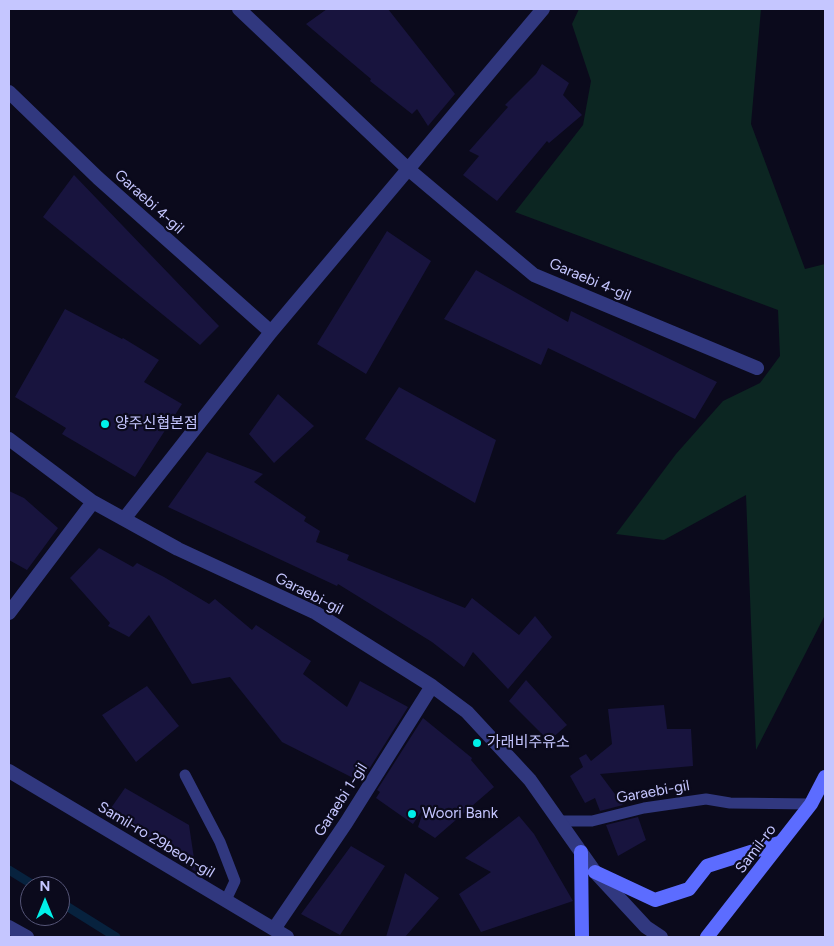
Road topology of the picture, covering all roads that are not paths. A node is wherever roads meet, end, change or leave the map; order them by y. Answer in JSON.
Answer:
{"nodes":[{"id":1,"x":239,"y":9,"type":"edge"},
{"id":2,"x":543,"y":9,"type":"edge"},
{"id":3,"x":9,"y":92,"type":"edge"},
{"id":4,"x":408,"y":169,"type":"junction"},
{"id":5,"x":271,"y":332,"type":"junction"},
{"id":6,"x":757,"y":368,"type":"dead end"},
{"id":7,"x":9,"y":439,"type":"edge"},
{"id":8,"x":93,"y":502,"type":"junction"},
{"id":9,"x":124,"y":518,"type":"junction"},
{"id":10,"x":9,"y":613,"type":"edge"},
{"id":11,"x":432,"y":686,"type":"junction"},
{"id":12,"x":9,"y":771,"type":"edge"},
{"id":13,"x":185,"y":774,"type":"dead end"},
{"id":14,"x":825,"y":777,"type":"edge"},
{"id":15,"x":811,"y":804,"type":"junction"},
{"id":16,"x":560,"y":821,"type":"junction"},
{"id":17,"x":779,"y":843,"type":"junction"},
{"id":18,"x":581,"y":852,"type":"junction"},
{"id":19,"x":595,"y":872,"type":"junction"},
{"id":20,"x":226,"y":900,"type":"junction"},
{"id":21,"x":9,"y":926,"type":"edge"},
{"id":22,"x":274,"y":929,"type":"junction"},
{"id":23,"x":27,"y":937,"type":"edge"},
{"id":24,"x":287,"y":937,"type":"edge"},
{"id":25,"x":582,"y":937,"type":"edge"},
{"id":26,"x":661,"y":937,"type":"edge"},
{"id":27,"x":707,"y":937,"type":"edge"}],
"edges":[{"from":1,"to":4,"type":"street","name":"Garaebi 4-gil"},
{"from":2,"to":4,"type":"street"},
{"from":3,"to":5,"type":"street","name":"Garaebi 4-gil"},
{"from":4,"to":5,"type":"street"},
{"from":4,"to":6,"type":"street","name":"Garaebi 4-gil"},
{"from":5,"to":9,"type":"street"},
{"from":7,"to":8,"type":"street","name":"Garaebi-gil"},
{"from":8,"to":9,"type":"street","name":"Garaebi-gil"},
{"from":8,"to":10,"type":"street"},
{"from":9,"to":11,"type":"street","name":"Garaebi-gil"},
{"from":11,"to":16,"type":"street","name":"Garaebi-gil"},
{"from":11,"to":22,"type":"street","name":"Garaebi 1-gil"},
{"from":12,"to":20,"type":"street","name":"Samil-ro 29beon-gil"},
{"from":13,"to":20,"type":"lane"},
{"from":14,"to":15,"type":"main road","name":"Samil-ro"},
{"from":15,"to":16,"type":"lane","name":"Garaebi-gil"},
{"from":15,"to":17,"type":"main road","name":"Samil-ro"},
{"from":16,"to":18,"type":"street","name":"Garaebi-gil"},
{"from":17,"to":19,"type":"main road"},
{"from":17,"to":27,"type":"main road","name":"Samil-ro"},
{"from":18,"to":19,"type":"street","name":"Garaebi-gil"},
{"from":18,"to":25,"type":"main road"},
{"from":19,"to":26,"type":"street","name":"Garaebi-gil"},
{"from":20,"to":22,"type":"street","name":"Samil-ro 29beon-gil"},
{"from":21,"to":23,"type":"street"},
{"from":22,"to":24,"type":"street","name":"Samil-ro 29beon-gil"}]}
